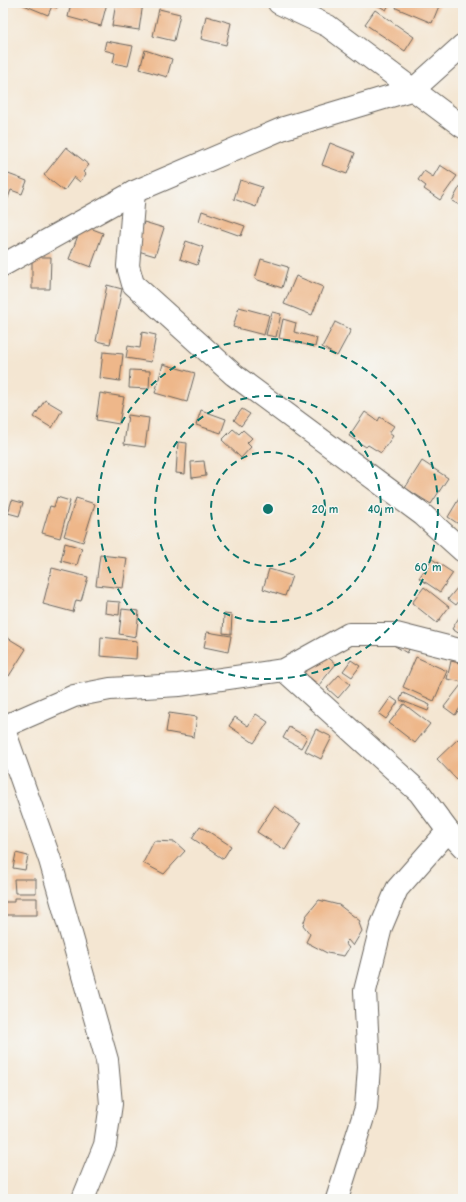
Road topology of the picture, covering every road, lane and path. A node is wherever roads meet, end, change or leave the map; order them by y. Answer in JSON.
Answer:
{"nodes":[{"id":1,"x":279,"y":3,"type":"edge"},
{"id":2,"x":463,"y":45,"type":"edge"},
{"id":3,"x":414,"y":89,"type":"junction"},
{"id":4,"x":463,"y":127,"type":"edge"},
{"id":5,"x":134,"y":192,"type":"junction"},
{"id":6,"x":3,"y":265,"type":"edge"},
{"id":7,"x":463,"y":551,"type":"edge"},
{"id":8,"x":463,"y":651,"type":"edge"},
{"id":9,"x":284,"y":670,"type":"junction"},
{"id":10,"x":3,"y":727,"type":"edge"},
{"id":11,"x":448,"y":831,"type":"junction"},
{"id":12,"x":463,"y":847,"type":"edge"},
{"id":13,"x":84,"y":1199,"type":"edge"},
{"id":14,"x":337,"y":1199,"type":"edge"}],
"edges":[{"from":1,"to":3,"type":"street"},
{"from":2,"to":3,"type":"street"},
{"from":3,"to":4,"type":"street"},
{"from":3,"to":5,"type":"street"},
{"from":5,"to":6,"type":"street"},
{"from":5,"to":7,"type":"street"},
{"from":8,"to":9,"type":"street"},
{"from":9,"to":10,"type":"street"},
{"from":9,"to":11,"type":"street"},
{"from":10,"to":13,"type":"street"},
{"from":11,"to":12,"type":"street"},
{"from":11,"to":14,"type":"street"}]}
